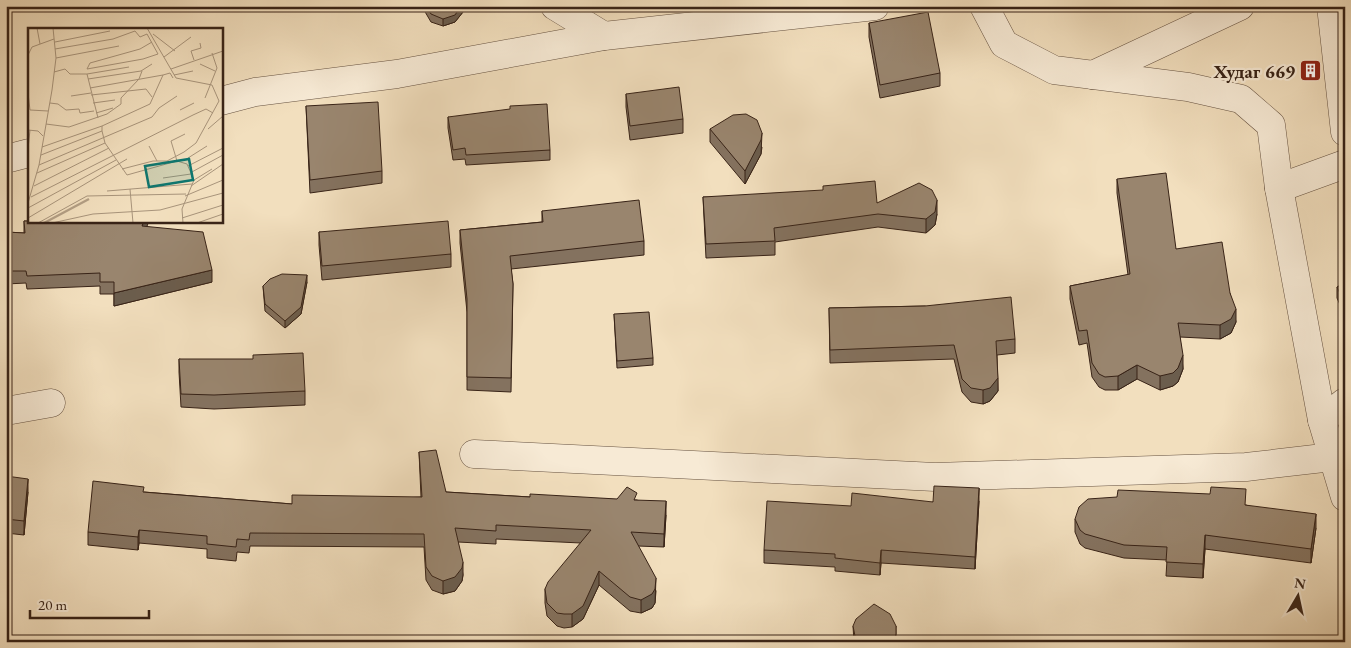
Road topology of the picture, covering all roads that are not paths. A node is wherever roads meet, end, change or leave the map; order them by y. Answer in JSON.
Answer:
{"nodes":[{"id":1,"x":556,"y":6,"type":"edge"},
{"id":2,"x":875,"y":6,"type":"edge"},
{"id":3,"x":984,"y":6,"type":"edge"},
{"id":4,"x":1240,"y":6,"type":"edge"},
{"id":5,"x":1331,"y":6,"type":"edge"},
{"id":6,"x":604,"y":36,"type":"junction"},
{"id":7,"x":1093,"y":75,"type":"junction"},
{"id":8,"x":222,"y":101,"type":"edge"},
{"id":9,"x":1345,"y":132,"type":"edge"},
{"id":10,"x":28,"y":153,"type":"edge"},
{"id":11,"x":6,"y":159,"type":"edge"},
{"id":12,"x":1345,"y":164,"type":"edge"},
{"id":13,"x":1278,"y":188,"type":"junction"},
{"id":14,"x":1345,"y":402,"type":"edge"},
{"id":15,"x":51,"y":403,"type":"dead end"},
{"id":16,"x":6,"y":411,"type":"edge"},
{"id":17,"x":1322,"y":420,"type":"junction"},
{"id":18,"x":474,"y":454,"type":"dead end"},
{"id":19,"x":1332,"y":457,"type":"junction"},
{"id":20,"x":1345,"y":497,"type":"edge"}],
"edges":[{"from":1,"to":6,"type":"street"},
{"from":2,"to":6,"type":"street"},
{"from":3,"to":7,"type":"street"},
{"from":4,"to":7,"type":"street"},
{"from":5,"to":9,"type":"street"},
{"from":6,"to":8,"type":"street"},
{"from":7,"to":13,"type":"street"},
{"from":10,"to":11,"type":"street"},
{"from":12,"to":13,"type":"street"},
{"from":13,"to":17,"type":"street"},
{"from":14,"to":17,"type":"street"},
{"from":15,"to":16,"type":"street"},
{"from":17,"to":19,"type":"street"},
{"from":18,"to":19,"type":"street"},
{"from":19,"to":20,"type":"street"}]}
